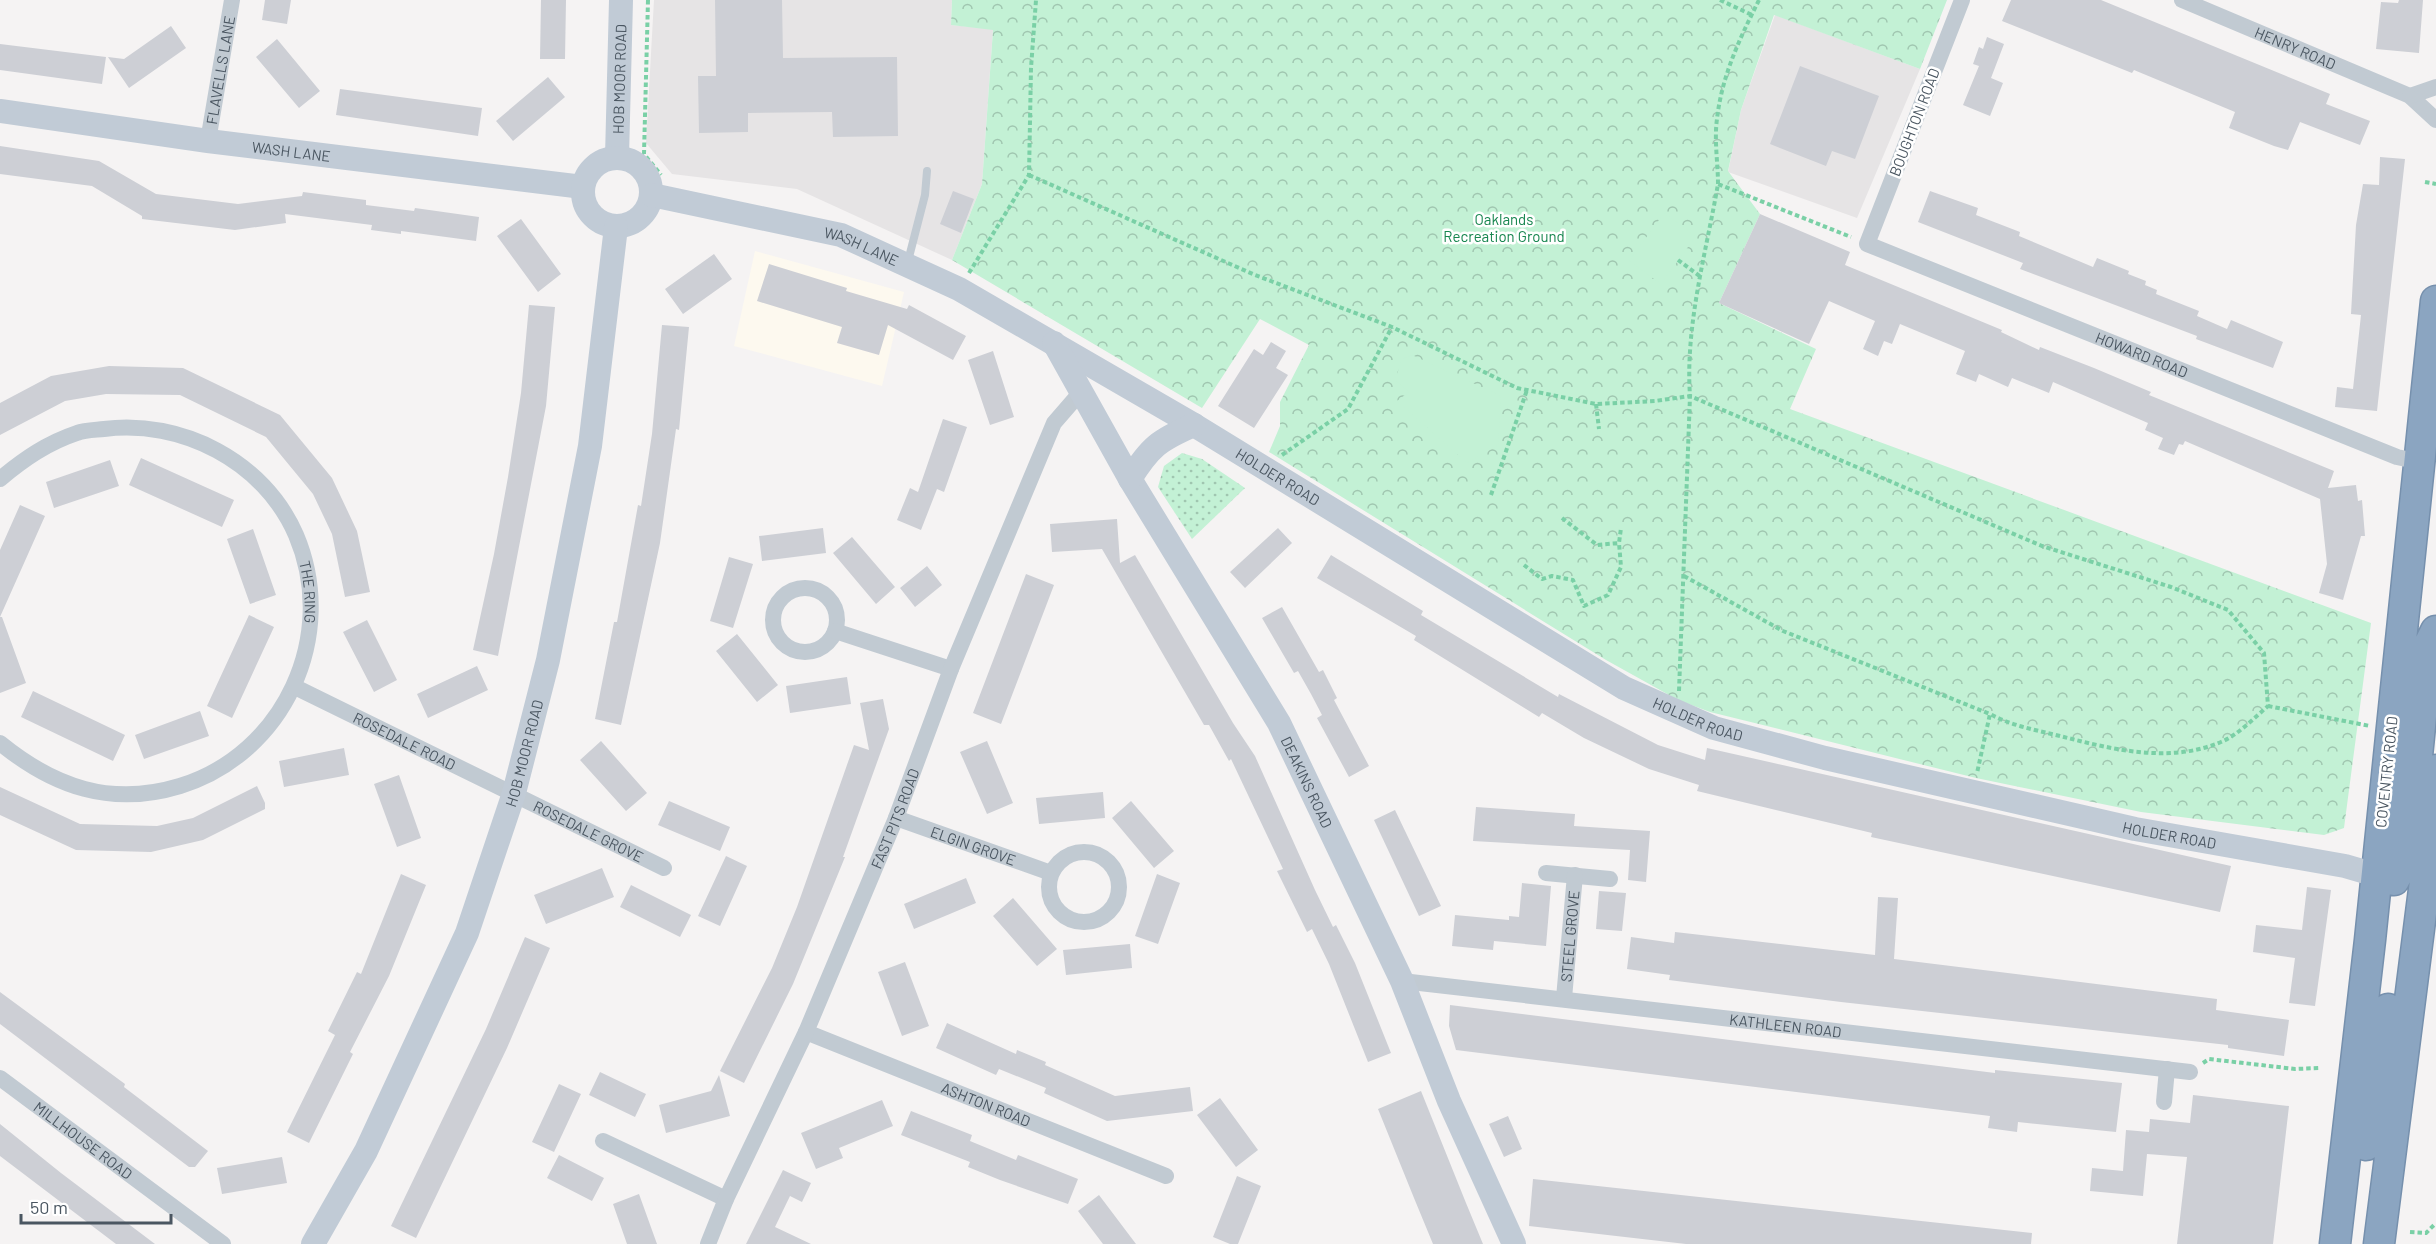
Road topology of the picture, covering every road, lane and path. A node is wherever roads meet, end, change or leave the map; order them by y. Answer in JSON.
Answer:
{"nodes":[{"id":1,"x":232,"y":0,"type":"edge"},
{"id":2,"x":621,"y":0,"type":"edge"},
{"id":3,"x":648,"y":0,"type":"edge"},
{"id":4,"x":1036,"y":0,"type":"edge"},
{"id":5,"x":1720,"y":0,"type":"edge"},
{"id":6,"x":1759,"y":0,"type":"edge"},
{"id":7,"x":1962,"y":0,"type":"edge"},
{"id":8,"x":2182,"y":0,"type":"edge"},
{"id":9,"x":1752,"y":15,"type":"junction"},
{"id":10,"x":2436,"y":87,"type":"edge"},
{"id":11,"x":2410,"y":96,"type":"junction"},
{"id":12,"x":0,"y":111,"type":"edge"},
{"id":13,"x":2436,"y":120,"type":"edge"},
{"id":14,"x":208,"y":141,"type":"junction"},
{"id":15,"x":618,"y":157,"type":"junction"},
{"id":16,"x":927,"y":171,"type":"dead end"},
{"id":17,"x":1029,"y":175,"type":"junction"},
{"id":18,"x":2425,"y":183,"type":"dead end"},
{"id":19,"x":1718,"y":184,"type":"junction"},
{"id":20,"x":2436,"y":184,"type":"edge"},
{"id":21,"x":583,"y":187,"type":"junction"},
{"id":22,"x":659,"y":197,"type":"junction"},
{"id":23,"x":616,"y":227,"type":"junction"},
{"id":24,"x":1866,"y":243,"type":"junction"},
{"id":25,"x":1678,"y":260,"type":"dead end"},
{"id":26,"x":907,"y":265,"type":"junction"},
{"id":27,"x":1701,"y":277,"type":"junction"},
{"id":28,"x":959,"y":289,"type":"junction"},
{"id":29,"x":2436,"y":301,"type":"edge"},
{"id":30,"x":1392,"y":327,"type":"junction"},
{"id":31,"x":1054,"y":343,"type":"junction"},
{"id":32,"x":1527,"y":390,"type":"junction"},
{"id":33,"x":1080,"y":393,"type":"junction"},
{"id":34,"x":1690,"y":396,"type":"junction"},
{"id":35,"x":1596,"y":404,"type":"junction"},
{"id":36,"x":1194,"y":425,"type":"junction"},
{"id":37,"x":1599,"y":429,"type":"dead end"},
{"id":38,"x":2420,"y":462,"type":"junction"},
{"id":39,"x":1263,"y":468,"type":"junction"},
{"id":40,"x":0,"y":479,"type":"edge"},
{"id":41,"x":1130,"y":479,"type":"junction"},
{"id":42,"x":1491,"y":495,"type":"dead end"},
{"id":43,"x":1562,"y":518,"type":"dead end"},
{"id":44,"x":1621,"y":528,"type":"dead end"},
{"id":45,"x":1619,"y":543,"type":"junction"},
{"id":46,"x":1524,"y":565,"type":"dead end"},
{"id":47,"x":1684,"y":576,"type":"junction"},
{"id":48,"x":836,"y":631,"type":"dead end"},
{"id":49,"x":2436,"y":631,"type":"edge"},
{"id":50,"x":951,"y":669,"type":"junction"},
{"id":51,"x":295,"y":687,"type":"junction"},
{"id":52,"x":2268,"y":706,"type":"junction"},
{"id":53,"x":1675,"y":712,"type":"junction"},
{"id":54,"x":1990,"y":714,"type":"junction"},
{"id":55,"x":2391,"y":730,"type":"junction"},
{"id":56,"x":0,"y":742,"type":"edge"},
{"id":57,"x":2436,"y":770,"type":"edge"},
{"id":58,"x":1975,"y":792,"type":"junction"},
{"id":59,"x":514,"y":793,"type":"junction"},
{"id":60,"x":896,"y":818,"type":"junction"},
{"id":61,"x":664,"y":868,"type":"dead end"},
{"id":62,"x":1051,"y":873,"type":"junction"},
{"id":63,"x":1546,"y":873,"type":"dead end"},
{"id":64,"x":1575,"y":875,"type":"junction"},
{"id":65,"x":1610,"y":879,"type":"dead end"},
{"id":66,"x":2409,"y":884,"type":"edge"},
{"id":67,"x":1402,"y":981,"type":"junction"},
{"id":68,"x":1564,"y":998,"type":"junction"},
{"id":69,"x":806,"y":1032,"type":"junction"},
{"id":70,"x":2320,"y":1068,"type":"dead end"},
{"id":71,"x":2167,"y":1070,"type":"junction"},
{"id":72,"x":2190,"y":1072,"type":"joint"},
{"id":73,"x":0,"y":1078,"type":"edge"},
{"id":74,"x":2164,"y":1102,"type":"dead end"},
{"id":75,"x":603,"y":1141,"type":"dead end"},
{"id":76,"x":1166,"y":1176,"type":"dead end"},
{"id":77,"x":726,"y":1199,"type":"junction"},
{"id":78,"x":2436,"y":1226,"type":"edge"},
{"id":79,"x":2410,"y":1232,"type":"dead end"},
{"id":80,"x":223,"y":1244,"type":"edge"},
{"id":81,"x":313,"y":1244,"type":"edge"},
{"id":82,"x":708,"y":1244,"type":"edge"},
{"id":83,"x":1514,"y":1244,"type":"edge"},
{"id":84,"x":2335,"y":1244,"type":"edge"},
{"id":85,"x":2379,"y":1244,"type":"edge"}],
"edges":[{"from":1,"to":14,"type":"street","name":"FLAVELLS LANE"},
{"from":2,"to":15,"type":"street","name":"HOB MOOR ROAD"},
{"from":3,"to":22,"type":"path"},
{"from":4,"to":17,"type":"path"},
{"from":5,"to":9,"type":"path"},
{"from":6,"to":9,"type":"path"},
{"from":7,"to":24,"type":"street","name":"BOUGHTON ROAD"},
{"from":8,"to":11,"type":"street","name":"HENRY ROAD"},
{"from":9,"to":19,"type":"path"},
{"from":10,"to":11,"type":"street"},
{"from":11,"to":13,"type":"street","name":"HENRY ROAD"},
{"from":12,"to":14,"type":"street","name":"WASH LANE"},
{"from":14,"to":21,"type":"street","name":"WASH LANE"},
{"from":15,"to":21,"type":"street"},
{"from":15,"to":22,"type":"street"},
{"from":16,"to":26,"type":"lane"},
{"from":17,"to":28,"type":"path"},
{"from":17,"to":30,"type":"path"},
{"from":18,"to":20,"type":"path"},
{"from":19,"to":24,"type":"path"},
{"from":19,"to":27,"type":"path"},
{"from":21,"to":23,"type":"street"},
{"from":22,"to":23,"type":"street"},
{"from":22,"to":26,"type":"street","name":"WASH LANE"},
{"from":23,"to":59,"type":"street","name":"HOB MOOR ROAD"},
{"from":24,"to":38,"type":"street","name":"HOWARD ROAD"},
{"from":25,"to":27,"type":"path"},
{"from":26,"to":28,"type":"street","name":"WASH LANE"},
{"from":27,"to":34,"type":"path"},
{"from":28,"to":31,"type":"street","name":"WASH LANE"},
{"from":29,"to":38,"type":"highway","name":"COVENTRY ROAD"},
{"from":30,"to":32,"type":"path"},
{"from":30,"to":39,"type":"path"},
{"from":31,"to":33,"type":"street","name":"DEAKINS ROAD"},
{"from":31,"to":36,"type":"street","name":"HOLDER ROAD"},
{"from":32,"to":35,"type":"path"},
{"from":32,"to":42,"type":"path"},
{"from":33,"to":41,"type":"street","name":"DEAKINS ROAD"},
{"from":33,"to":50,"type":"street","name":"FAST PITS ROAD"},
{"from":34,"to":35,"type":"path"},
{"from":34,"to":47,"type":"path"},
{"from":34,"to":52,"type":"path"},
{"from":35,"to":37,"type":"path"},
{"from":36,"to":39,"type":"street","name":"HOLDER ROAD"},
{"from":36,"to":41,"type":"street"},
{"from":38,"to":55,"type":"highway","name":"COVENTRY ROAD"},
{"from":39,"to":53,"type":"street","name":"HOLDER ROAD"},
{"from":40,"to":51,"type":"street","name":"THE RING"},
{"from":41,"to":67,"type":"street","name":"DEAKINS ROAD"},
{"from":43,"to":45,"type":"path"},
{"from":44,"to":45,"type":"path"},
{"from":45,"to":46,"type":"path"},
{"from":47,"to":53,"type":"path"},
{"from":47,"to":54,"type":"path"},
{"from":48,"to":50,"type":"street"},
{"from":49,"to":66,"type":"highway"},
{"from":50,"to":60,"type":"street","name":"FAST PITS ROAD"},
{"from":51,"to":56,"type":"street","name":"THE RING"},
{"from":51,"to":59,"type":"street","name":"ROSEDALE ROAD"},
{"from":52,"to":54,"type":"path"},
{"from":52,"to":55,"type":"path"},
{"from":53,"to":58,"type":"street","name":"HOLDER ROAD"},
{"from":54,"to":58,"type":"path"},
{"from":55,"to":66,"type":"highway","name":"COVENTRY ROAD"},
{"from":57,"to":66,"type":"highway","name":"COVENTRY ROAD"},
{"from":58,"to":66,"type":"street","name":"HOLDER ROAD"},
{"from":59,"to":61,"type":"street","name":"ROSEDALE GROVE"},
{"from":59,"to":81,"type":"street","name":"HOB MOOR ROAD"},
{"from":60,"to":62,"type":"street","name":"ELGIN GROVE"},
{"from":60,"to":69,"type":"street","name":"FAST PITS ROAD"},
{"from":62,"to":62,"type":"street"},
{"from":63,"to":64,"type":"street","name":"STEEL GROVE"},
{"from":64,"to":65,"type":"street","name":"STEEL GROVE"},
{"from":64,"to":68,"type":"street","name":"STEEL GROVE"},
{"from":66,"to":84,"type":"highway"},
{"from":66,"to":85,"type":"highway","name":"COVENTRY ROAD"},
{"from":67,"to":68,"type":"street","name":"KATHLEEN ROAD"},
{"from":67,"to":83,"type":"street","name":"DEAKINS ROAD"},
{"from":68,"to":71,"type":"street","name":"KATHLEEN ROAD"},
{"from":69,"to":76,"type":"street","name":"ASHTON ROAD"},
{"from":69,"to":77,"type":"street","name":"FAST PITS ROAD"},
{"from":70,"to":72,"type":"path"},
{"from":71,"to":72,"type":"street","name":"KATHLEEN ROAD"},
{"from":71,"to":74,"type":"street"},
{"from":73,"to":80,"type":"street","name":"MILLHOUSE ROAD"},
{"from":75,"to":77,"type":"street"},
{"from":77,"to":82,"type":"street","name":"FAST PITS ROAD"},
{"from":78,"to":79,"type":"path"}]}
